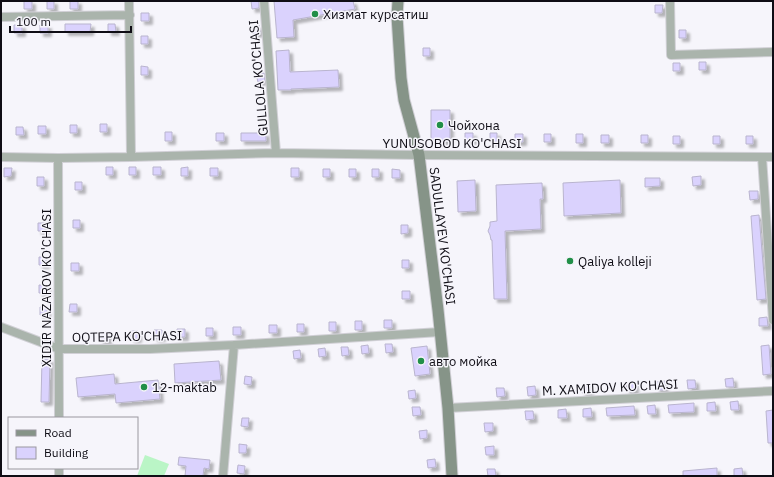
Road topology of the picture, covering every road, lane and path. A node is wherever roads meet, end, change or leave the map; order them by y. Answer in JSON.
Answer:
{"nodes":[{"id":1,"x":129,"y":1,"type":"edge"},
{"id":2,"x":264,"y":1,"type":"edge"},
{"id":3,"x":398,"y":1,"type":"edge"},
{"id":4,"x":670,"y":1,"type":"edge"},
{"id":5,"x":130,"y":16,"type":"junction"},
{"id":6,"x":1,"y":17,"type":"edge"},
{"id":7,"x":773,"y":52,"type":"edge"},
{"id":8,"x":276,"y":153,"type":"junction"},
{"id":9,"x":419,"y":155,"type":"junction"},
{"id":10,"x":1,"y":157,"type":"edge"},
{"id":11,"x":132,"y":157,"type":"junction"},
{"id":12,"x":762,"y":157,"type":"junction"},
{"id":13,"x":773,"y":157,"type":"edge"},
{"id":14,"x":58,"y":158,"type":"junction"},
{"id":15,"x":773,"y":320,"type":"edge"},
{"id":16,"x":1,"y":327,"type":"edge"},
{"id":17,"x":440,"y":332,"type":"junction"},
{"id":18,"x":234,"y":345,"type":"junction"},
{"id":19,"x":59,"y":349,"type":"junction"},
{"id":20,"x":773,"y":391,"type":"edge"},
{"id":21,"x":448,"y":408,"type":"junction"},
{"id":22,"x":59,"y":417,"type":"edge"},
{"id":23,"x":223,"y":476,"type":"edge"},
{"id":24,"x":452,"y":476,"type":"edge"}],
"edges":[{"from":1,"to":5,"type":"street"},
{"from":2,"to":8,"type":"street","name":"GULLOLA KO'CHASI"},
{"from":3,"to":9,"type":"main road","name":"SADULLAYEV KO'CHASI"},
{"from":4,"to":7,"type":"street"},
{"from":5,"to":6,"type":"street"},
{"from":5,"to":11,"type":"street"},
{"from":8,"to":9,"type":"street","name":"YUNUSOBOD KO'CHASI"},
{"from":8,"to":11,"type":"street","name":"YUNUSOBOD KO'CHASI"},
{"from":9,"to":12,"type":"street","name":"YUNUSOBOD KO'CHASI"},
{"from":9,"to":17,"type":"main road","name":"SADULLAYEV KO'CHASI"},
{"from":10,"to":14,"type":"street","name":"YUNUSOBOD KO'CHASI"},
{"from":11,"to":14,"type":"street","name":"YUNUSOBOD KO'CHASI"},
{"from":12,"to":13,"type":"street","name":"YUNUSOBOD KO'CHASI"},
{"from":12,"to":15,"type":"street"},
{"from":14,"to":19,"type":"street","name":"XIDIR NAZAROV KO'CHASI"},
{"from":16,"to":19,"type":"street","name":"OQTEPA KO'CHASI"},
{"from":17,"to":18,"type":"street","name":"OQTEPA KO'CHASI"},
{"from":17,"to":21,"type":"main road","name":"SADULLAYEV KO'CHASI"},
{"from":18,"to":19,"type":"street","name":"OQTEPA KO'CHASI"},
{"from":18,"to":23,"type":"street"},
{"from":19,"to":22,"type":"street","name":"XIDIR NAZAROV KO'CHASI"},
{"from":20,"to":21,"type":"street","name":"M. XAMIDOV KO'CHASI"},
{"from":21,"to":24,"type":"main road","name":"SADULLAYEV KO'CHASI"}]}
